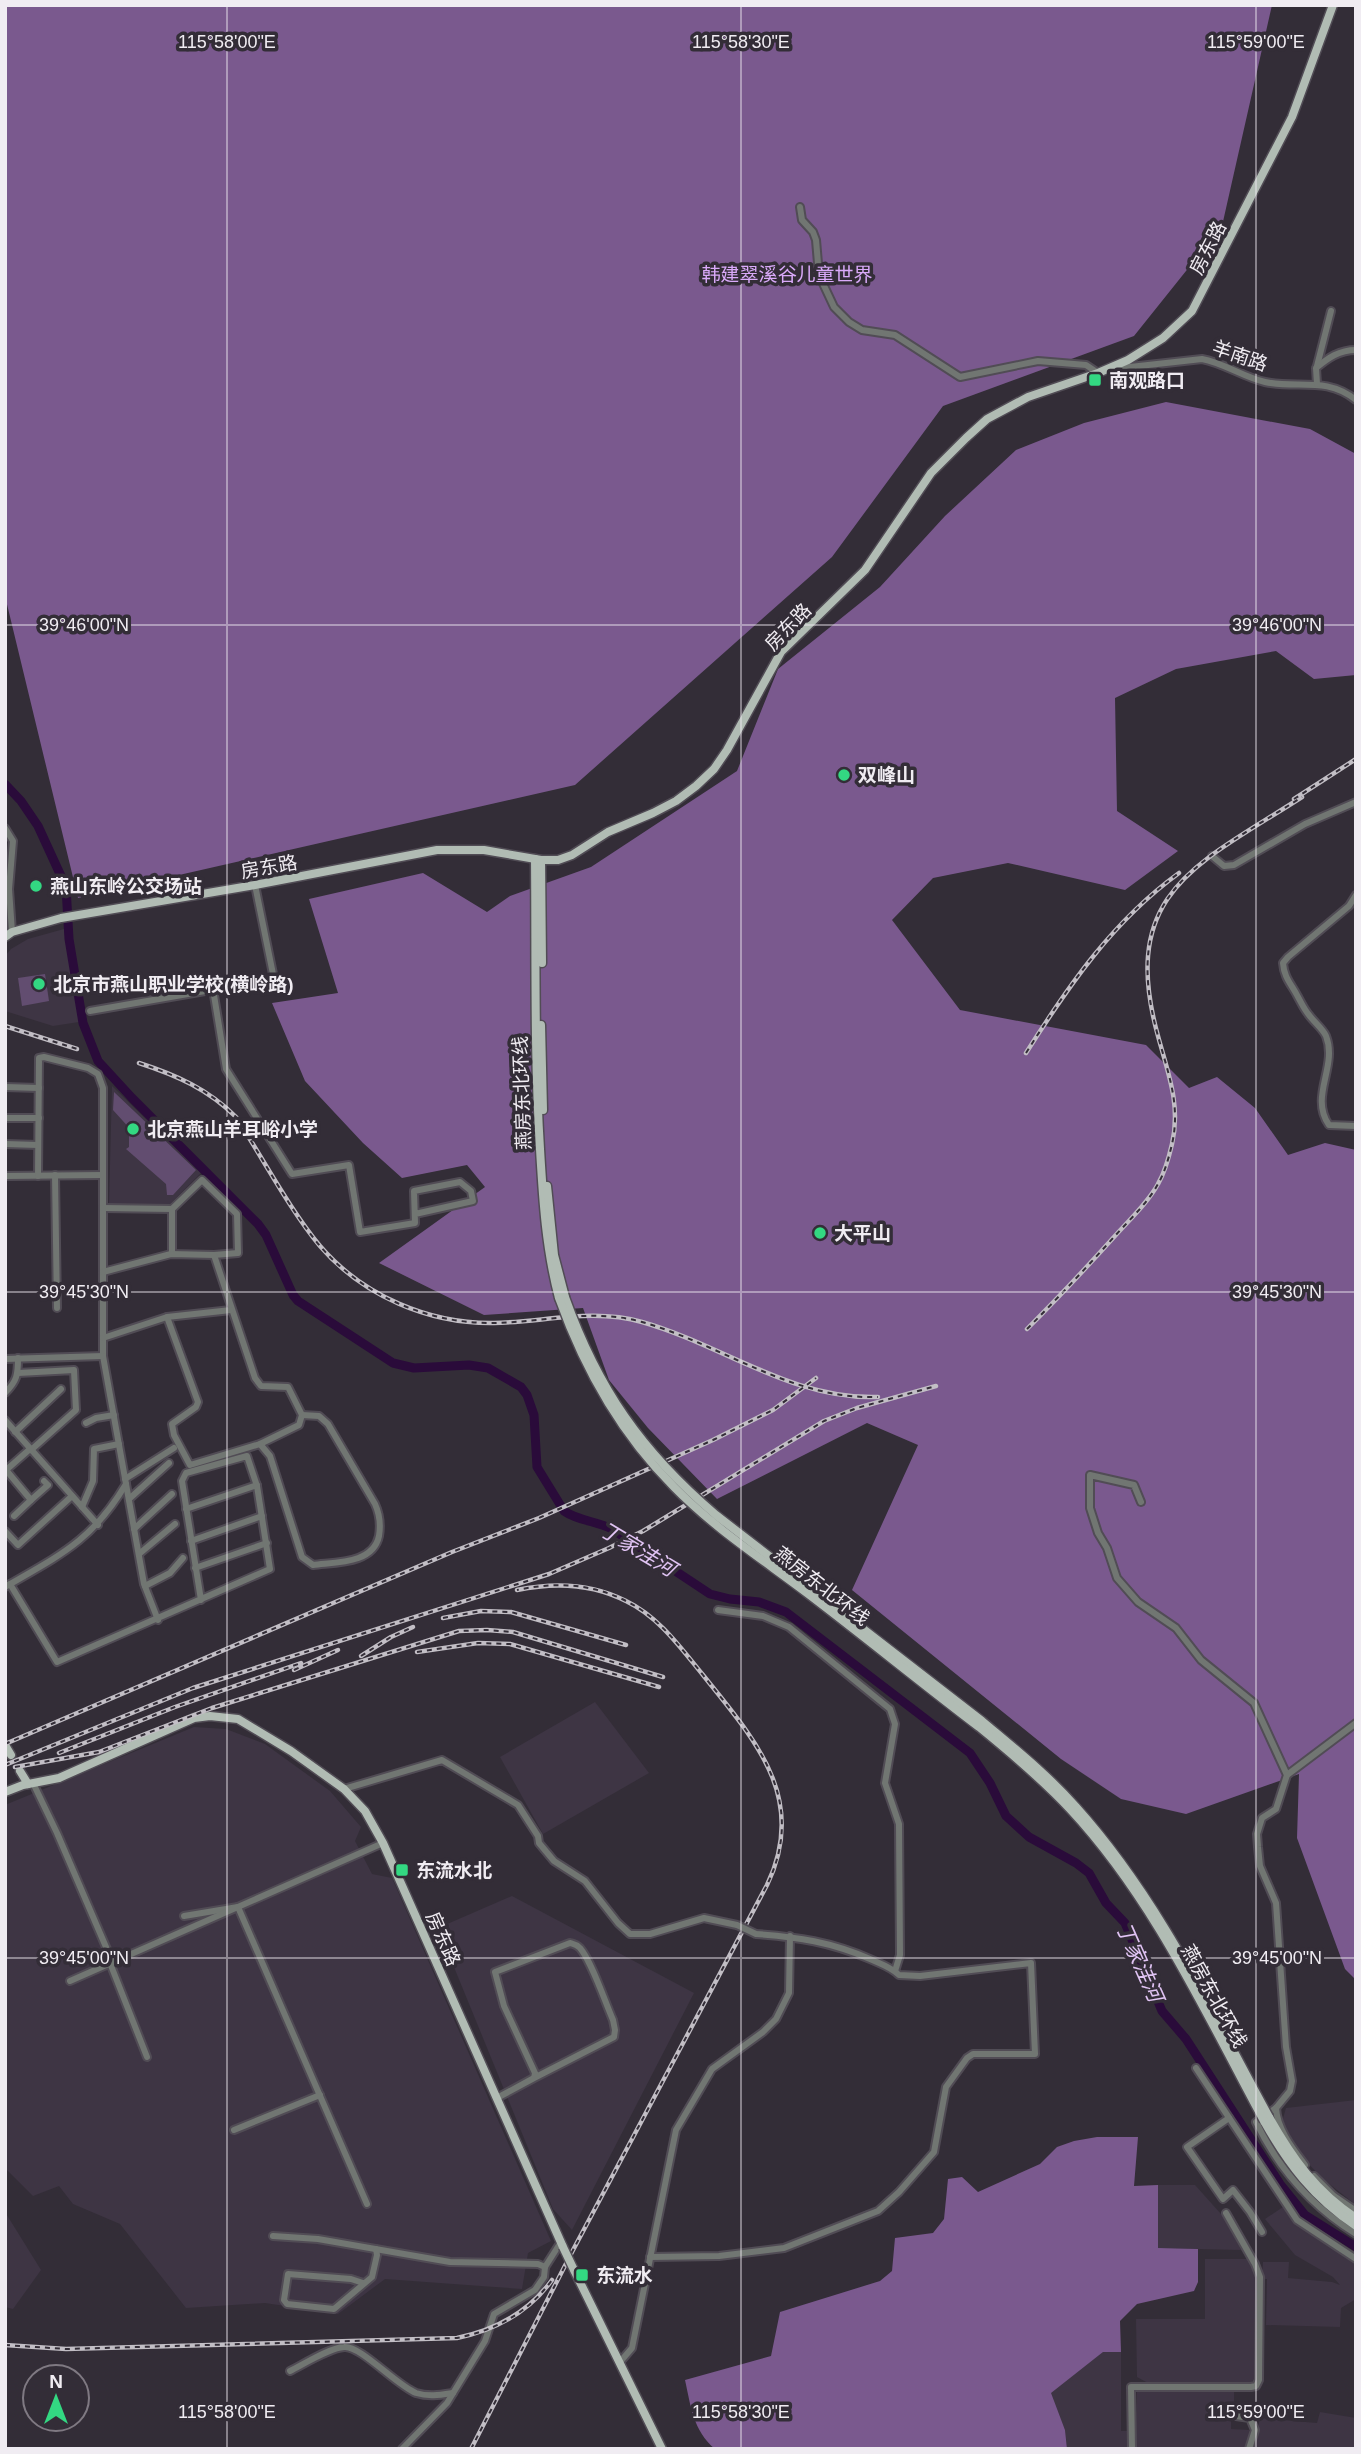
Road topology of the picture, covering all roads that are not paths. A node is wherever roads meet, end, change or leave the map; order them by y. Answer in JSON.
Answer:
{"nodes":[{"id":1,"x":1333,"y":5,"type":"edge"},
{"id":2,"x":800,"y":207,"type":"dead end"},
{"id":3,"x":1331,"y":311,"type":"dead end"},
{"id":4,"x":1356,"y":350,"type":"edge"},
{"id":5,"x":1316,"y":368,"type":"junction"},
{"id":6,"x":1110,"y":369,"type":"junction"},
{"id":7,"x":1098,"y":373,"type":"junction"},
{"id":8,"x":1317,"y":384,"type":"junction"},
{"id":9,"x":1356,"y":400,"type":"edge"},
{"id":10,"x":1356,"y":802,"type":"edge"},
{"id":11,"x":5,"y":828,"type":"edge"},
{"id":12,"x":1212,"y":856,"type":"dead end"},
{"id":13,"x":538,"y":860,"type":"junction"},
{"id":14,"x":256,"y":885,"type":"junction"},
{"id":15,"x":1356,"y":895,"type":"edge"},
{"id":16,"x":8,"y":934,"type":"edge"},
{"id":17,"x":214,"y":989,"type":"junction"},
{"id":18,"x":90,"y":1010,"type":"dead end"},
{"id":19,"x":5,"y":1087,"type":"edge"},
{"id":20,"x":39,"y":1088,"type":"junction"},
{"id":21,"x":5,"y":1118,"type":"edge"},
{"id":22,"x":39,"y":1118,"type":"junction"},
{"id":23,"x":1356,"y":1126,"type":"edge"},
{"id":24,"x":5,"y":1144,"type":"edge"},
{"id":25,"x":38,"y":1145,"type":"junction"},
{"id":26,"x":38,"y":1175,"type":"junction"},
{"id":27,"x":55,"y":1175,"type":"junction"},
{"id":28,"x":103,"y":1175,"type":"junction"},
{"id":29,"x":5,"y":1176,"type":"edge"},
{"id":30,"x":103,"y":1208,"type":"junction"},
{"id":31,"x":172,"y":1209,"type":"junction"},
{"id":32,"x":415,"y":1214,"type":"junction"},
{"id":33,"x":172,"y":1254,"type":"junction"},
{"id":34,"x":214,"y":1255,"type":"junction"},
{"id":35,"x":103,"y":1272,"type":"junction"},
{"id":36,"x":57,"y":1308,"type":"dead end"},
{"id":37,"x":232,"y":1310,"type":"junction"},
{"id":38,"x":167,"y":1317,"type":"junction"},
{"id":39,"x":103,"y":1338,"type":"junction"},
{"id":40,"x":103,"y":1356,"type":"junction"},
{"id":41,"x":5,"y":1359,"type":"edge"},
{"id":42,"x":18,"y":1359,"type":"junction"},
{"id":43,"x":18,"y":1373,"type":"junction"},
{"id":44,"x":61,"y":1389,"type":"dead end"},
{"id":45,"x":5,"y":1393,"type":"edge"},
{"id":46,"x":114,"y":1415,"type":"junction"},
{"id":47,"x":302,"y":1415,"type":"junction"},
{"id":48,"x":5,"y":1420,"type":"edge"},
{"id":49,"x":86,"y":1423,"type":"dead end"},
{"id":50,"x":15,"y":1432,"type":"junction"},
{"id":51,"x":119,"y":1444,"type":"junction"},
{"id":52,"x":260,"y":1444,"type":"junction"},
{"id":53,"x":174,"y":1448,"type":"dead end"},
{"id":54,"x":31,"y":1449,"type":"junction"},
{"id":55,"x":169,"y":1463,"type":"dead end"},
{"id":56,"x":6,"y":1471,"type":"edge"},
{"id":57,"x":44,"y":1481,"type":"dead end"},
{"id":58,"x":126,"y":1482,"type":"junction"},
{"id":59,"x":257,"y":1485,"type":"junction"},
{"id":60,"x":172,"y":1494,"type":"dead end"},
{"id":61,"x":72,"y":1496,"type":"junction"},
{"id":62,"x":129,"y":1499,"type":"junction"},
{"id":63,"x":31,"y":1500,"type":"junction"},
{"id":64,"x":1141,"y":1502,"type":"dead end"},
{"id":65,"x":82,"y":1507,"type":"junction"},
{"id":66,"x":186,"y":1509,"type":"junction"},
{"id":67,"x":14,"y":1516,"type":"dead end"},
{"id":68,"x":262,"y":1516,"type":"junction"},
{"id":69,"x":175,"y":1524,"type":"dead end"},
{"id":70,"x":98,"y":1525,"type":"junction"},
{"id":71,"x":134,"y":1529,"type":"junction"},
{"id":72,"x":5,"y":1531,"type":"edge"},
{"id":73,"x":191,"y":1541,"type":"junction"},
{"id":74,"x":267,"y":1543,"type":"junction"},
{"id":75,"x":139,"y":1555,"type":"junction"},
{"id":76,"x":183,"y":1558,"type":"dead end"},
{"id":77,"x":195,"y":1568,"type":"junction"},
{"id":78,"x":8,"y":1585,"type":"edge"},
{"id":79,"x":145,"y":1586,"type":"junction"},
{"id":80,"x":201,"y":1600,"type":"junction"},
{"id":81,"x":718,"y":1610,"type":"dead end"},
{"id":82,"x":158,"y":1620,"type":"junction"},
{"id":83,"x":1356,"y":1723,"type":"edge"},
{"id":84,"x":5,"y":1745,"type":"edge"},
{"id":85,"x":11,"y":1755,"type":"dead end"},
{"id":86,"x":20,"y":1771,"type":"tunnel mouth"},
{"id":87,"x":1287,"y":1775,"type":"junction"},
{"id":88,"x":31,"y":1784,"type":"junction"},
{"id":89,"x":344,"y":1789,"type":"junction"},
{"id":90,"x":5,"y":1792,"type":"edge"},
{"id":91,"x":383,"y":1843,"type":"junction"},
{"id":92,"x":238,"y":1907,"type":"junction"},
{"id":93,"x":184,"y":1916,"type":"dead end"},
{"id":94,"x":790,"y":1936,"type":"junction"},
{"id":95,"x":110,"y":1963,"type":"junction"},
{"id":96,"x":895,"y":1971,"type":"junction"},
{"id":97,"x":70,"y":1980,"type":"dead end"},
{"id":98,"x":147,"y":2057,"type":"dead end"},
{"id":99,"x":1196,"y":2068,"type":"dead end"},
{"id":100,"x":534,"y":2078,"type":"junction"},
{"id":101,"x":320,"y":2095,"type":"junction"},
{"id":102,"x":496,"y":2098,"type":"junction"},
{"id":103,"x":1276,"y":2108,"type":"junction"},
{"id":104,"x":1229,"y":2118,"type":"junction"},
{"id":105,"x":1267,"y":2119,"type":"junction"},
{"id":106,"x":234,"y":2130,"type":"dead end"},
{"id":107,"x":367,"y":2204,"type":"dead end"},
{"id":108,"x":1356,"y":2211,"type":"edge"},
{"id":109,"x":1226,"y":2213,"type":"dead end"},
{"id":110,"x":1356,"y":2218,"type":"edge"},
{"id":111,"x":1356,"y":2225,"type":"edge"},
{"id":112,"x":1262,"y":2232,"type":"dead end"},
{"id":113,"x":1356,"y":2234,"type":"edge"},
{"id":114,"x":274,"y":2236,"type":"dead end"},
{"id":115,"x":562,"y":2245,"type":"junction"},
{"id":116,"x":376,"y":2249,"type":"junction"},
{"id":117,"x":650,"y":2257,"type":"junction"},
{"id":118,"x":1356,"y":2259,"type":"edge"},
{"id":119,"x":545,"y":2267,"type":"junction"},
{"id":120,"x":363,"y":2283,"type":"junction"},
{"id":121,"x":620,"y":2362,"type":"junction"},
{"id":122,"x":290,"y":2371,"type":"dead end"},
{"id":123,"x":453,"y":2393,"type":"junction"},
{"id":124,"x":1236,"y":2416,"type":"dead end"},
{"id":125,"x":402,"y":2449,"type":"edge"},
{"id":126,"x":662,"y":2449,"type":"edge"},
{"id":127,"x":1132,"y":2449,"type":"edge"},
{"id":128,"x":1249,"y":2449,"type":"edge"}],
"edges":[{"from":1,"to":6,"type":"main road","name":"房东路"},
{"from":2,"to":7,"type":"street"},
{"from":3,"to":5,"type":"street"},
{"from":4,"to":5,"type":"street"},
{"from":5,"to":8,"type":"street"},
{"from":6,"to":7,"type":"main road","name":"房东路"},
{"from":6,"to":8,"type":"street","name":"羊南路"},
{"from":7,"to":13,"type":"main road","name":"房东路"},
{"from":8,"to":9,"type":"street","name":"羊南路"},
{"from":10,"to":12,"type":"street"},
{"from":11,"to":16,"type":"street"},
{"from":13,"to":14,"type":"main road","name":"房东路"},
{"from":13,"to":105,"type":"main road","name":"燕房东北环线","bridge":true},
{"from":14,"to":16,"type":"main road","name":"房东路"},
{"from":14,"to":17,"type":"street"},
{"from":15,"to":23,"type":"street"},
{"from":17,"to":18,"type":"street"},
{"from":17,"to":32,"type":"street"},
{"from":19,"to":20,"type":"street"},
{"from":20,"to":22,"type":"street"},
{"from":20,"to":28,"type":"street"},
{"from":21,"to":22,"type":"street"},
{"from":22,"to":25,"type":"street"},
{"from":24,"to":25,"type":"street"},
{"from":25,"to":26,"type":"street"},
{"from":26,"to":27,"type":"street"},
{"from":26,"to":29,"type":"street"},
{"from":27,"to":28,"type":"street"},
{"from":27,"to":36,"type":"street"},
{"from":28,"to":30,"type":"street"},
{"from":30,"to":31,"type":"street"},
{"from":30,"to":35,"type":"street"},
{"from":31,"to":33,"type":"street"},
{"from":31,"to":34,"type":"street"},
{"from":32,"to":32,"type":"street"},
{"from":33,"to":34,"type":"street"},
{"from":33,"to":35,"type":"street"},
{"from":34,"to":37,"type":"street"},
{"from":35,"to":39,"type":"street"},
{"from":37,"to":38,"type":"street"},
{"from":37,"to":47,"type":"street"},
{"from":38,"to":39,"type":"street"},
{"from":38,"to":52,"type":"street"},
{"from":39,"to":40,"type":"street"},
{"from":40,"to":42,"type":"street"},
{"from":40,"to":46,"type":"street"},
{"from":41,"to":42,"type":"street"},
{"from":42,"to":43,"type":"street"},
{"from":43,"to":45,"type":"street"},
{"from":43,"to":54,"type":"street"},
{"from":44,"to":50,"type":"street"},
{"from":46,"to":49,"type":"street"},
{"from":46,"to":51,"type":"street"},
{"from":47,"to":52,"type":"street"},
{"from":47,"to":52,"type":"street"},
{"from":48,"to":50,"type":"street"},
{"from":50,"to":54,"type":"street"},
{"from":51,"to":58,"type":"street"},
{"from":51,"to":65,"type":"street"},
{"from":53,"to":58,"type":"street"},
{"from":54,"to":56,"type":"street"},
{"from":54,"to":61,"type":"street"},
{"from":55,"to":62,"type":"street"},
{"from":56,"to":63,"type":"street"},
{"from":57,"to":63,"type":"street"},
{"from":58,"to":62,"type":"street"},
{"from":58,"to":70,"type":"street"},
{"from":59,"to":66,"type":"street"},
{"from":59,"to":66,"type":"street"},
{"from":59,"to":68,"type":"street"},
{"from":60,"to":71,"type":"street"},
{"from":61,"to":65,"type":"street"},
{"from":61,"to":72,"type":"street"},
{"from":62,"to":71,"type":"street"},
{"from":63,"to":67,"type":"street"},
{"from":64,"to":87,"type":"street"},
{"from":65,"to":70,"type":"street"},
{"from":66,"to":73,"type":"street"},
{"from":68,"to":73,"type":"street"},
{"from":68,"to":74,"type":"street"},
{"from":69,"to":75,"type":"street"},
{"from":70,"to":78,"type":"street"},
{"from":71,"to":75,"type":"street"},
{"from":73,"to":77,"type":"street"},
{"from":74,"to":77,"type":"street"},
{"from":74,"to":80,"type":"street"},
{"from":75,"to":79,"type":"street"},
{"from":76,"to":79,"type":"street"},
{"from":77,"to":80,"type":"street"},
{"from":78,"to":82,"type":"street"},
{"from":79,"to":82,"type":"street"},
{"from":80,"to":82,"type":"street"},
{"from":81,"to":96,"type":"street"},
{"from":83,"to":87,"type":"street"},
{"from":84,"to":85,"type":"main road"},
{"from":86,"to":88,"type":"main road"},
{"from":87,"to":103,"type":"street"},
{"from":88,"to":89,"type":"main road","name":"房东路"},
{"from":88,"to":90,"type":"main road","name":"房东路"},
{"from":88,"to":95,"type":"street"},
{"from":89,"to":91,"type":"main road","name":"房东路"},
{"from":89,"to":94,"type":"street","bridge":true},
{"from":91,"to":92,"type":"street"},
{"from":91,"to":102,"type":"main road","name":"房东路"},
{"from":92,"to":93,"type":"street"},
{"from":92,"to":95,"type":"street"},
{"from":92,"to":101,"type":"street"},
{"from":94,"to":96,"type":"street"},
{"from":94,"to":117,"type":"street"},
{"from":95,"to":97,"type":"street"},
{"from":95,"to":98,"type":"street"},
{"from":96,"to":117,"type":"street"},
{"from":99,"to":104,"type":"street"},
{"from":100,"to":100,"type":"street"},
{"from":100,"to":102,"type":"street"},
{"from":101,"to":106,"type":"street"},
{"from":101,"to":107,"type":"street"},
{"from":102,"to":115,"type":"main road","name":"房东路"},
{"from":103,"to":108,"type":"street"},
{"from":103,"to":113,"type":"street"},
{"from":104,"to":112,"type":"street"},
{"from":104,"to":118,"type":"street"},
{"from":105,"to":110,"type":"main road","name":"燕房东北环线"},
{"from":105,"to":111,"type":"main road","name":"燕房东北环线"},
{"from":109,"to":127,"type":"street"},
{"from":114,"to":116,"type":"street"},
{"from":115,"to":119,"type":"street"},
{"from":115,"to":121,"type":"main road","name":"房东路","bridge":true},
{"from":116,"to":119,"type":"street"},
{"from":116,"to":120,"type":"street"},
{"from":117,"to":121,"type":"street"},
{"from":119,"to":123,"type":"street"},
{"from":120,"to":120,"type":"street"},
{"from":121,"to":126,"type":"main road","name":"房东路"},
{"from":122,"to":123,"type":"street"},
{"from":123,"to":125,"type":"street"},
{"from":124,"to":128,"type":"street"}]}
